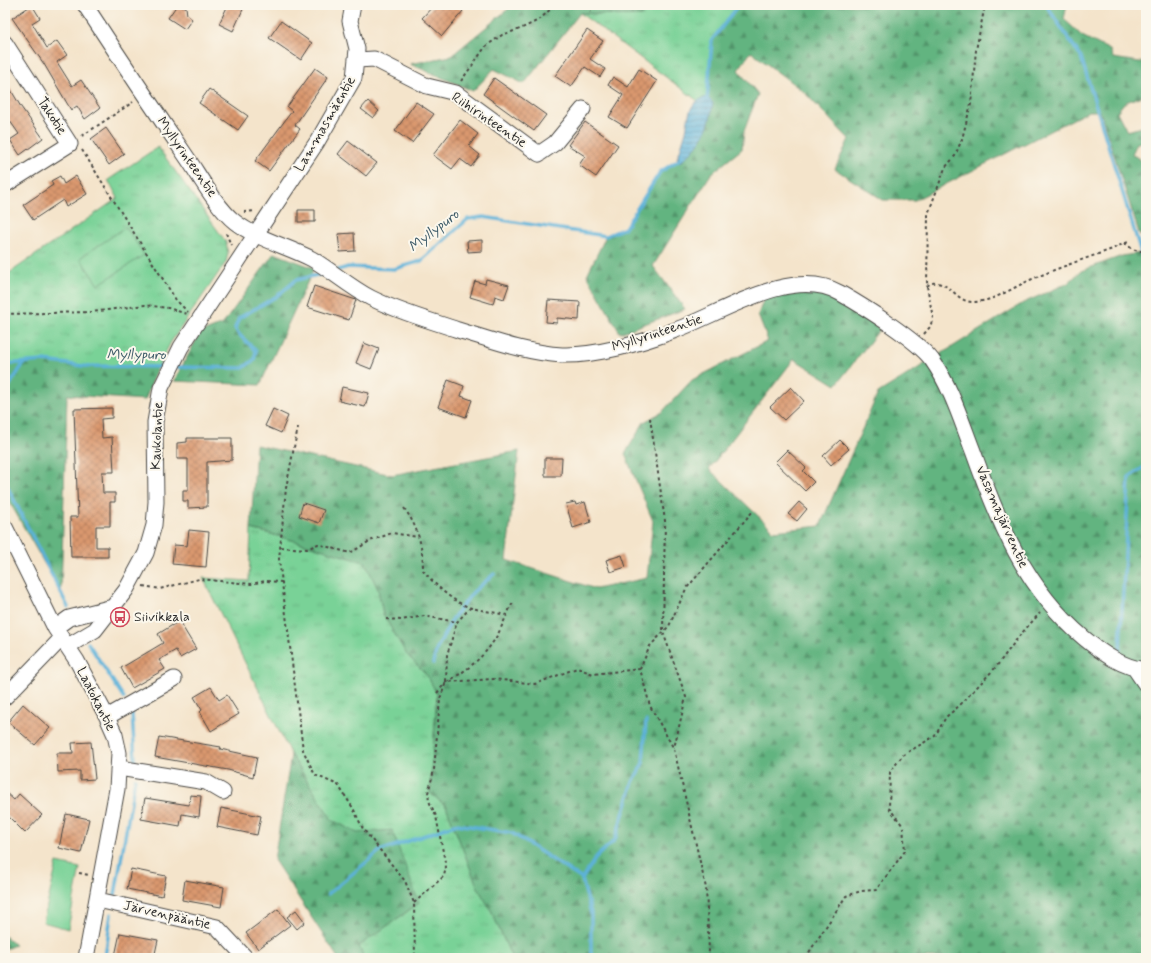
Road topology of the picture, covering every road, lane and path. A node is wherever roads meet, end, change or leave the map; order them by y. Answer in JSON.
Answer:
{"nodes":[{"id":1,"x":85,"y":5,"type":"edge"},
{"id":2,"x":353,"y":5,"type":"edge"},
{"id":3,"x":555,"y":5,"type":"edge"},
{"id":4,"x":588,"y":5,"type":"edge"},
{"id":5,"x":985,"y":5,"type":"edge"},
{"id":6,"x":591,"y":12,"type":"dead end"},
{"id":7,"x":5,"y":43,"type":"edge"},
{"id":8,"x":357,"y":60,"type":"junction"},
{"id":9,"x":450,"y":92,"type":"junction"},
{"id":10,"x":135,"y":100,"type":"dead end"},
{"id":11,"x":583,"y":109,"type":"dead end"},
{"id":12,"x":70,"y":144,"type":"junction"},
{"id":13,"x":5,"y":185,"type":"edge"},
{"id":14,"x":257,"y":209,"type":"dead end"},
{"id":15,"x":233,"y":221,"type":"junction"},
{"id":16,"x":256,"y":234,"type":"junction"},
{"id":17,"x":1129,"y":242,"type":"dead end"},
{"id":18,"x":1124,"y":243,"type":"junction"},
{"id":19,"x":232,"y":249,"type":"dead end"},
{"id":20,"x":1146,"y":250,"type":"edge"},
{"id":21,"x":927,"y":286,"type":"junction"},
{"id":22,"x":5,"y":314,"type":"edge"},
{"id":23,"x":916,"y":343,"type":"junction"},
{"id":24,"x":650,"y":418,"type":"dead end"},
{"id":25,"x":298,"y":427,"type":"dead end"},
{"id":26,"x":404,"y":508,"type":"dead end"},
{"id":27,"x":753,"y":511,"type":"dead end"},
{"id":28,"x":5,"y":528,"type":"edge"},
{"id":29,"x":419,"y":537,"type":"junction"},
{"id":30,"x":281,"y":547,"type":"junction"},
{"id":31,"x":132,"y":578,"type":"junction"},
{"id":32,"x":282,"y":582,"type":"junction"},
{"id":33,"x":514,"y":601,"type":"dead end"},
{"id":34,"x":1049,"y":603,"type":"junction"},
{"id":35,"x":113,"y":607,"type":"junction"},
{"id":36,"x":470,"y":608,"type":"junction"},
{"id":37,"x":505,"y":615,"type":"junction"},
{"id":38,"x":386,"y":619,"type":"dead end"},
{"id":39,"x":457,"y":622,"type":"junction"},
{"id":40,"x":663,"y":632,"type":"junction"},
{"id":41,"x":61,"y":638,"type":"junction"},
{"id":42,"x":640,"y":669,"type":"junction"},
{"id":43,"x":1141,"y":670,"type":"edge"},
{"id":44,"x":174,"y":679,"type":"dead end"},
{"id":45,"x":446,"y":682,"type":"junction"},
{"id":46,"x":1146,"y":685,"type":"edge"},
{"id":47,"x":437,"y":693,"type":"dead end"},
{"id":48,"x":5,"y":697,"type":"edge"},
{"id":49,"x":108,"y":717,"type":"junction"},
{"id":50,"x":674,"y":749,"type":"junction"},
{"id":51,"x":119,"y":768,"type":"junction"},
{"id":52,"x":223,"y":792,"type":"dead end"},
{"id":53,"x":98,"y":900,"type":"junction"},
{"id":54,"x":414,"y":903,"type":"junction"},
{"id":55,"x":86,"y":958,"type":"edge"},
{"id":56,"x":246,"y":958,"type":"edge"},
{"id":57,"x":415,"y":958,"type":"edge"},
{"id":58,"x":707,"y":958,"type":"edge"},
{"id":59,"x":808,"y":958,"type":"edge"}],
"edges":[{"from":1,"to":15,"type":"street","name":"Myllyrinteentie"},
{"from":2,"to":8,"type":"street","name":"Lammasmäentie"},
{"from":3,"to":9,"type":"path"},
{"from":4,"to":6,"type":"path"},
{"from":5,"to":21,"type":"path"},
{"from":7,"to":12,"type":"street","name":"Takotie"},
{"from":8,"to":9,"type":"street","name":"Riihirinteentie"},
{"from":8,"to":16,"type":"street","name":"Lammasmäentie"},
{"from":9,"to":11,"type":"street","name":"Riihirinteentie"},
{"from":10,"to":12,"type":"path"},
{"from":12,"to":13,"type":"street","name":"Takotie"},
{"from":12,"to":22,"type":"path"},
{"from":14,"to":15,"type":"path"},
{"from":15,"to":16,"type":"street","name":"Myllyrinteentie"},
{"from":15,"to":19,"type":"path"},
{"from":16,"to":23,"type":"street","name":"Myllyrinteentie"},
{"from":16,"to":31,"type":"street","name":"Kaukolantie"},
{"from":17,"to":18,"type":"path"},
{"from":18,"to":20,"type":"path"},
{"from":18,"to":21,"type":"path"},
{"from":21,"to":23,"type":"path"},
{"from":23,"to":34,"type":"street","name":"Vasamajärventie"},
{"from":24,"to":40,"type":"path"},
{"from":25,"to":30,"type":"path"},
{"from":26,"to":29,"type":"path"},
{"from":27,"to":40,"type":"path"},
{"from":28,"to":41,"type":"street","name":"Laatokantie"},
{"from":29,"to":30,"type":"path"},
{"from":29,"to":36,"type":"path"},
{"from":30,"to":32,"type":"path"},
{"from":31,"to":32,"type":"path"},
{"from":31,"to":35,"type":"street","name":"Kaukolantie"},
{"from":32,"to":54,"type":"path"},
{"from":33,"to":37,"type":"path"},
{"from":34,"to":43,"type":"street","name":"Vasamajärventie"},
{"from":34,"to":59,"type":"path"},
{"from":35,"to":41,"type":"street","name":"Kaukolantie"},
{"from":35,"to":41,"type":"street","name":"Kaukolantie"},
{"from":36,"to":37,"type":"path"},
{"from":36,"to":39,"type":"path"},
{"from":37,"to":45,"type":"path"},
{"from":38,"to":39,"type":"path"},
{"from":39,"to":45,"type":"path"},
{"from":40,"to":42,"type":"path"},
{"from":40,"to":50,"type":"path"},
{"from":41,"to":48,"type":"street","name":"Kaukolantie"},
{"from":41,"to":49,"type":"street","name":"Laatokantie"},
{"from":42,"to":45,"type":"path"},
{"from":42,"to":50,"type":"path"},
{"from":43,"to":46,"type":"street"},
{"from":44,"to":49,"type":"street"},
{"from":45,"to":47,"type":"path"},
{"from":45,"to":54,"type":"path"},
{"from":49,"to":51,"type":"street","name":"Laatokantie"},
{"from":50,"to":58,"type":"path"},
{"from":51,"to":52,"type":"street"},
{"from":51,"to":53,"type":"street","name":"Laatokantie"},
{"from":53,"to":55,"type":"street","name":"Laatokantie"},
{"from":53,"to":56,"type":"street","name":"Järvenpääntie"},
{"from":54,"to":57,"type":"path"}]}
